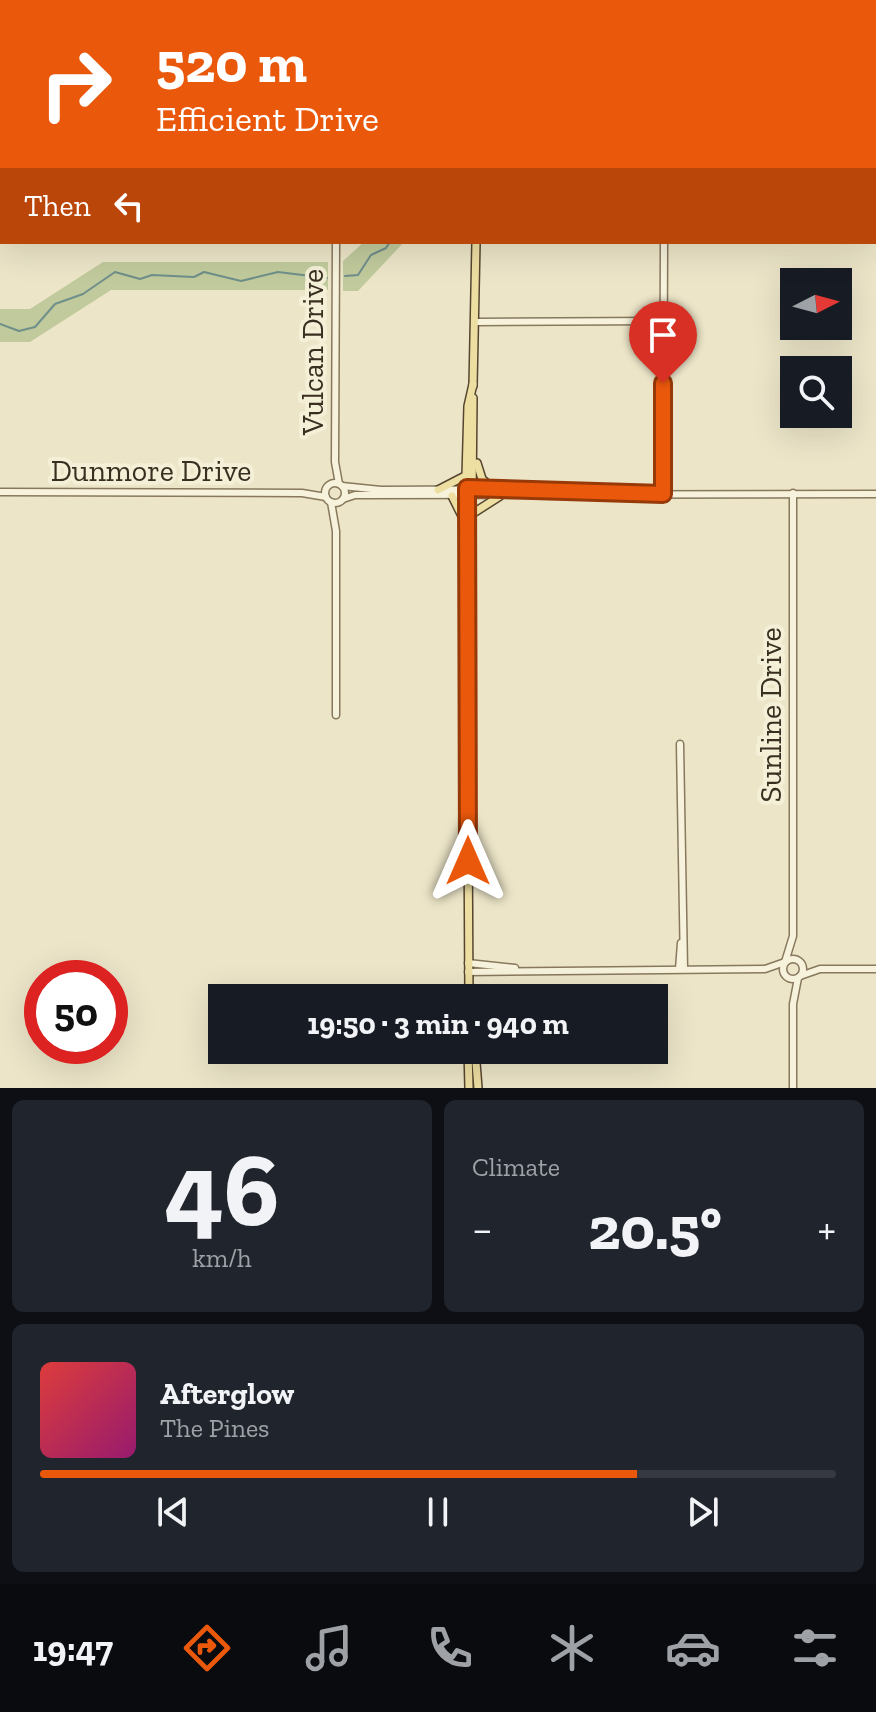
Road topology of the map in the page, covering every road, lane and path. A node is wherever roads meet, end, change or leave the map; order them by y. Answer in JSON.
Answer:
{"nodes":[{"id":1,"x":336,"y":244,"type":"edge"},
{"id":2,"x":476,"y":244,"type":"edge"},
{"id":3,"x":664,"y":244,"type":"edge"},
{"id":4,"x":663,"y":321,"type":"junction"},
{"id":5,"x":477,"y":322,"type":"junction"},
{"id":6,"x":473,"y":384,"type":"junction"},
{"id":7,"x":474,"y":446,"type":"junction"},
{"id":8,"x":335,"y":462,"type":"junction"},
{"id":9,"x":467,"y":475,"type":"junction"},
{"id":10,"x":340,"y":485,"type":"junction"},
{"id":11,"x":328,"y":486,"type":"junction"},
{"id":12,"x":493,"y":489,"type":"junction"},
{"id":13,"x":438,"y":490,"type":"junction"},
{"id":14,"x":0,"y":492,"type":"edge"},
{"id":15,"x":470,"y":492,"type":"junction"},
{"id":16,"x":302,"y":493,"type":"junction"},
{"id":17,"x":556,"y":493,"type":"junction"},
{"id":18,"x":793,"y":493,"type":"junction"},
{"id":19,"x":663,"y":494,"type":"junction"},
{"id":20,"x":876,"y":494,"type":"edge"},
{"id":21,"x":452,"y":496,"type":"junction"},
{"id":22,"x":500,"y":496,"type":"junction"},
{"id":23,"x":328,"y":499,"type":"junction"},
{"id":24,"x":342,"y":500,"type":"junction"},
{"id":25,"x":474,"y":514,"type":"junction"},
{"id":26,"x":336,"y":531,"type":"junction"},
{"id":27,"x":467,"y":533,"type":"junction"},
{"id":28,"x":469,"y":624,"type":"junction"},
{"id":29,"x":336,"y":715,"type":"dead end"},
{"id":30,"x":680,"y":744,"type":"dead end"},
{"id":31,"x":793,"y":936,"type":"junction"},
{"id":32,"x":785,"y":962,"type":"junction"},
{"id":33,"x":800,"y":962,"type":"junction"},
{"id":34,"x":468,"y":968,"type":"junction"},
{"id":35,"x":681,"y":969,"type":"junction"},
{"id":36,"x":765,"y":969,"type":"junction"},
{"id":37,"x":820,"y":969,"type":"junction"},
{"id":38,"x":876,"y":969,"type":"edge"},
{"id":39,"x":785,"y":976,"type":"junction"},
{"id":40,"x":799,"y":977,"type":"junction"},
{"id":41,"x":469,"y":984,"type":"edge"},
{"id":42,"x":793,"y":1004,"type":"junction"},
{"id":43,"x":469,"y":1064,"type":"edge"},
{"id":44,"x":472,"y":1064,"type":"edge"},
{"id":45,"x":476,"y":1064,"type":"edge"},
{"id":46,"x":469,"y":1075,"type":"junction"},
{"id":47,"x":469,"y":1088,"type":"edge"},
{"id":48,"x":478,"y":1088,"type":"edge"},
{"id":49,"x":793,"y":1088,"type":"edge"}],
"edges":[{"from":1,"to":8,"type":"street","name":"Vulcan Drive"},
{"from":2,"to":5,"type":"main road"},
{"from":3,"to":4,"type":"street"},
{"from":4,"to":5,"type":"street"},
{"from":4,"to":19,"type":"street"},
{"from":5,"to":6,"type":"main road"},
{"from":6,"to":7,"type":"main road"},
{"from":6,"to":9,"type":"main road"},
{"from":7,"to":12,"type":"main road"},
{"from":7,"to":15,"type":"main road"},
{"from":8,"to":10,"type":"street","name":"Vulcan Drive"},
{"from":8,"to":11,"type":"street","name":"Vulcan Drive"},
{"from":9,"to":13,"type":"main road"},
{"from":9,"to":15,"type":"main road"},
{"from":10,"to":11,"type":"street","name":"Dunmore Drive"},
{"from":10,"to":13,"type":"street"},
{"from":10,"to":24,"type":"street","name":"Vulcan Drive"},
{"from":11,"to":16,"type":"street","name":"Dunmore Drive"},
{"from":11,"to":23,"type":"street","name":"Vulcan Drive"},
{"from":12,"to":15,"type":"street"},
{"from":12,"to":17,"type":"street"},
{"from":13,"to":15,"type":"street"},
{"from":14,"to":16,"type":"street","name":"Dunmore Drive"},
{"from":15,"to":21,"type":"street"},
{"from":15,"to":22,"type":"street"},
{"from":15,"to":25,"type":"main road"},
{"from":15,"to":27,"type":"main road"},
{"from":16,"to":23,"type":"street","name":"Dunmore Drive"},
{"from":17,"to":19,"type":"street"},
{"from":17,"to":22,"type":"street"},
{"from":18,"to":19,"type":"street"},
{"from":18,"to":20,"type":"street"},
{"from":18,"to":31,"type":"street","name":"Sunline Drive"},
{"from":21,"to":24,"type":"street"},
{"from":21,"to":27,"type":"main road"},
{"from":22,"to":25,"type":"main road"},
{"from":23,"to":24,"type":"street"},
{"from":23,"to":26,"type":"street","name":"Vulcan Drive"},
{"from":24,"to":26,"type":"street","name":"Vulcan Drive"},
{"from":25,"to":28,"type":"main road"},
{"from":26,"to":29,"type":"street"},
{"from":27,"to":28,"type":"main road"},
{"from":28,"to":34,"type":"main road"},
{"from":30,"to":35,"type":"street"},
{"from":31,"to":32,"type":"street","name":"Sunline Drive"},
{"from":31,"to":33,"type":"street","name":"Sunline Drive"},
{"from":32,"to":33,"type":"street"},
{"from":32,"to":36,"type":"street"},
{"from":32,"to":39,"type":"street","name":"Sunline Drive"},
{"from":33,"to":37,"type":"street"},
{"from":33,"to":40,"type":"street"},
{"from":34,"to":35,"type":"street"},
{"from":34,"to":41,"type":"main road"},
{"from":35,"to":36,"type":"street"},
{"from":36,"to":39,"type":"street"},
{"from":37,"to":38,"type":"street"},
{"from":37,"to":40,"type":"street"},
{"from":39,"to":40,"type":"street"},
{"from":39,"to":42,"type":"street"},
{"from":40,"to":42,"type":"street"},
{"from":42,"to":49,"type":"street"},
{"from":43,"to":46,"type":"main road"},
{"from":44,"to":46,"type":"main road"},
{"from":45,"to":48,"type":"main road"},
{"from":46,"to":47,"type":"main road"}]}
